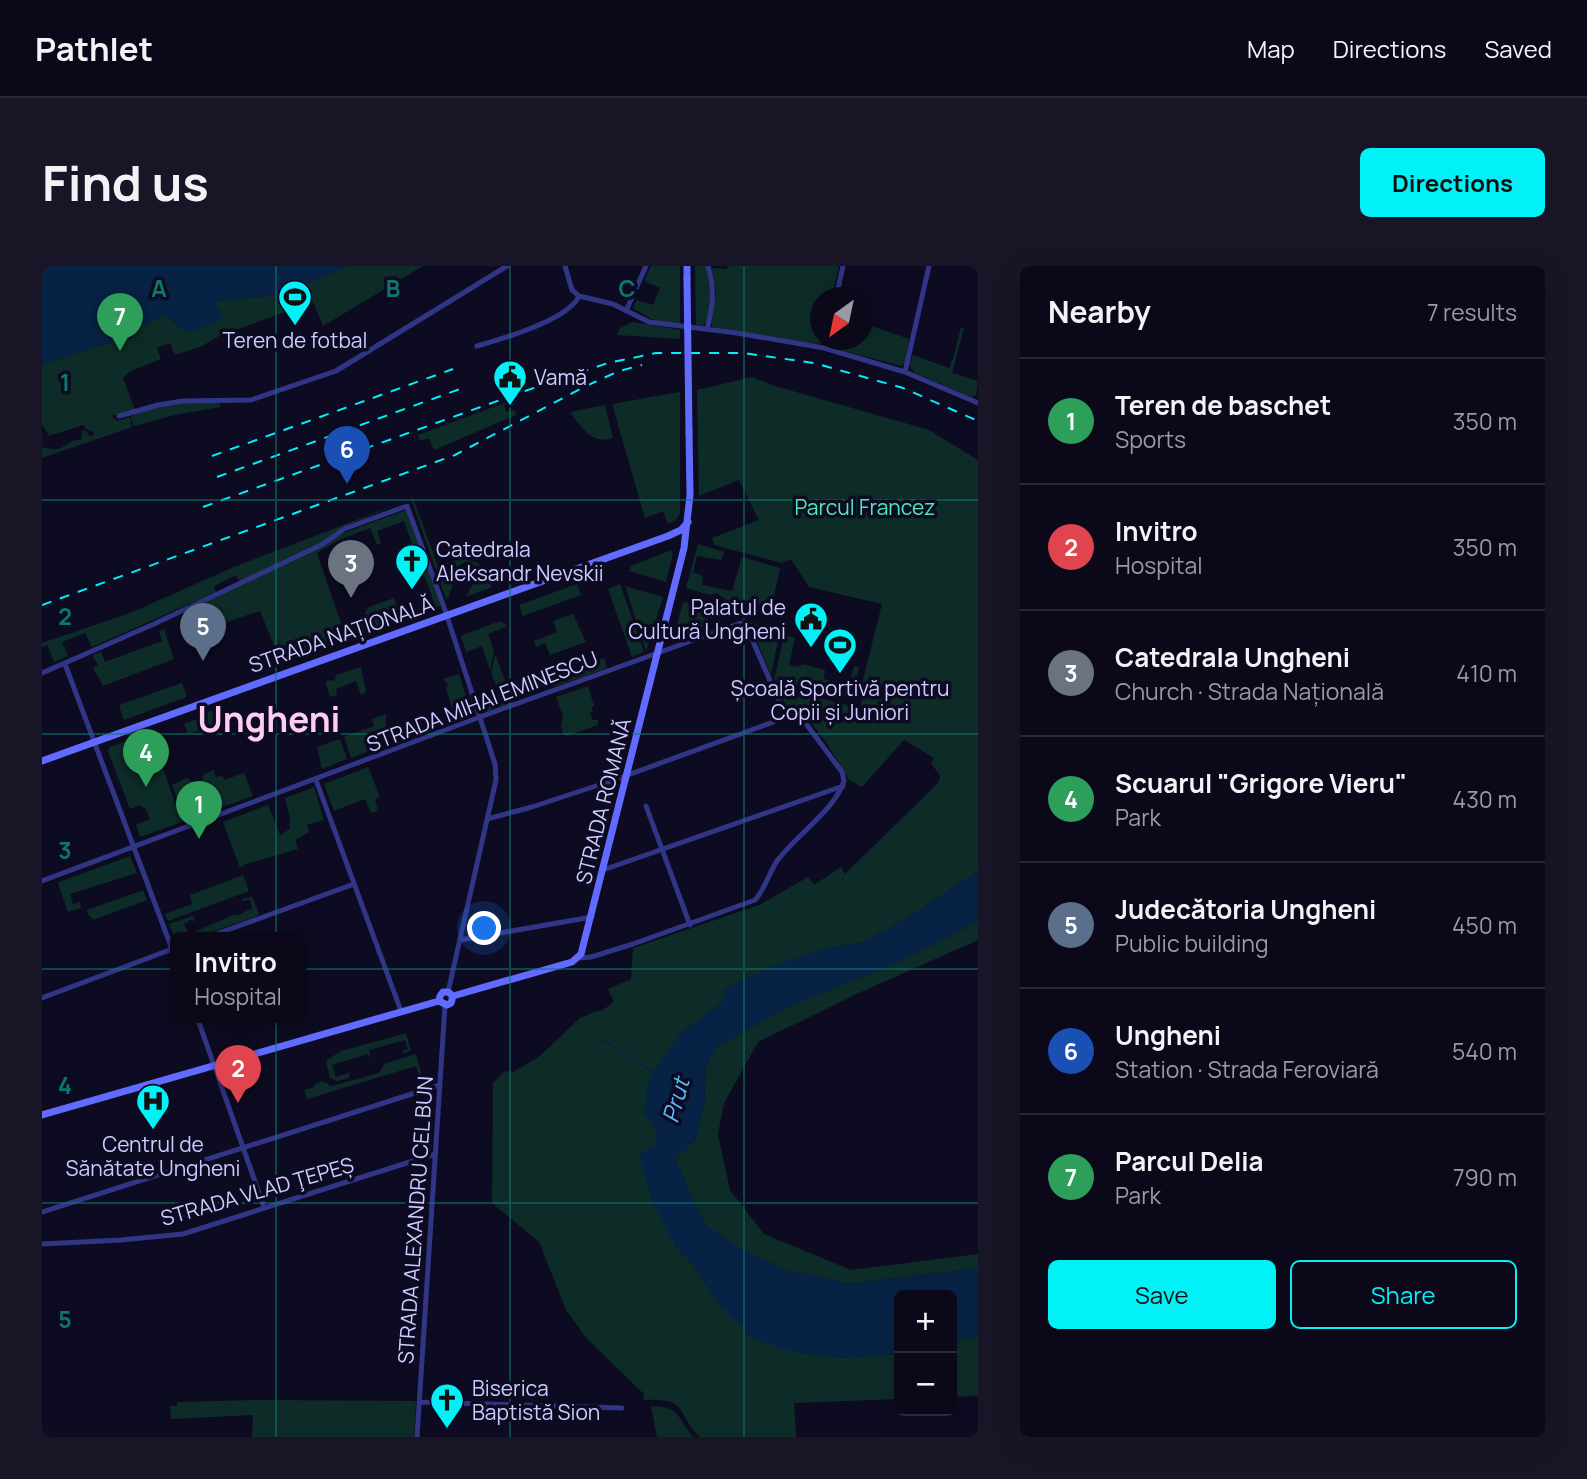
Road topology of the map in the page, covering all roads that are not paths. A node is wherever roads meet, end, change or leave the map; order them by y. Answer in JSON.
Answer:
{"nodes":[{"id":1,"x":507,"y":266,"type":"edge"},
{"id":2,"x":565,"y":266,"type":"edge"},
{"id":3,"x":646,"y":266,"type":"edge"},
{"id":4,"x":687,"y":266,"type":"edge"},
{"id":5,"x":708,"y":266,"type":"edge"},
{"id":6,"x":843,"y":266,"type":"edge"},
{"id":7,"x":929,"y":266,"type":"edge"},
{"id":8,"x":838,"y":287,"type":"edge"},
{"id":9,"x":579,"y":296,"type":"junction"},
{"id":10,"x":626,"y":312,"type":"junction"},
{"id":11,"x":707,"y":329,"type":"junction"},
{"id":12,"x":477,"y":346,"type":"dead end"},
{"id":13,"x":810,"y":346,"type":"edge"},
{"id":14,"x":831,"y":350,"type":"edge"},
{"id":15,"x":905,"y":372,"type":"junction"},
{"id":16,"x":978,"y":401,"type":"edge"},
{"id":17,"x":119,"y":416,"type":"dead end"},
{"id":18,"x":688,"y":522,"type":"junction"},
{"id":19,"x":446,"y":616,"type":"junction"},
{"id":20,"x":659,"y":652,"type":"junction"},
{"id":21,"x":65,"y":664,"type":"junction"},
{"id":22,"x":42,"y":673,"type":"edge"},
{"id":23,"x":480,"y":717,"type":"junction"},
{"id":24,"x":786,"y":718,"type":"junction"},
{"id":25,"x":95,"y":741,"type":"junction"},
{"id":26,"x":42,"y":761,"type":"edge"},
{"id":27,"x":627,"y":775,"type":"junction"},
{"id":28,"x":316,"y":780,"type":"junction"},
{"id":29,"x":842,"y":786,"type":"junction"},
{"id":30,"x":646,"y":806,"type":"dead end"},
{"id":31,"x":487,"y":819,"type":"junction"},
{"id":32,"x":135,"y":847,"type":"junction"},
{"id":33,"x":661,"y":850,"type":"junction"},
{"id":34,"x":603,"y":870,"type":"junction"},
{"id":35,"x":42,"y":881,"type":"edge"},
{"id":36,"x":354,"y":884,"type":"junction"},
{"id":37,"x":592,"y":917,"type":"junction"},
{"id":38,"x":690,"y":925,"type":"junction"},
{"id":39,"x":222,"y":932,"type":"edge"},
{"id":40,"x":170,"y":939,"type":"edge"},
{"id":41,"x":460,"y":940,"type":"junction"},
{"id":42,"x":170,"y":951,"type":"edge"},
{"id":43,"x":579,"y":958,"type":"junction"},
{"id":44,"x":450,"y":994,"type":"junction"},
{"id":45,"x":42,"y":999,"type":"edge"},
{"id":46,"x":442,"y":1003,"type":"junction"},
{"id":47,"x":401,"y":1011,"type":"junction"},
{"id":48,"x":199,"y":1023,"type":"edge"},
{"id":49,"x":215,"y":1065,"type":"junction"},
{"id":50,"x":440,"y":1085,"type":"junction"},
{"id":51,"x":42,"y":1115,"type":"edge"},
{"id":52,"x":244,"y":1147,"type":"junction"},
{"id":53,"x":435,"y":1154,"type":"junction"},
{"id":54,"x":264,"y":1207,"type":"junction"},
{"id":55,"x":42,"y":1212,"type":"edge"},
{"id":56,"x":42,"y":1244,"type":"edge"},
{"id":57,"x":419,"y":1402,"type":"junction"},
{"id":58,"x":622,"y":1408,"type":"dead end"},
{"id":59,"x":417,"y":1437,"type":"edge"}],
"edges":[{"from":1,"to":17,"type":"street"},
{"from":2,"to":9,"type":"street"},
{"from":3,"to":10,"type":"street"},
{"from":4,"to":18,"type":"main road","name":"STRADA ROMANĂ","bridge":true},
{"from":5,"to":11,"type":"street"},
{"from":6,"to":8,"type":"street"},
{"from":7,"to":15,"type":"street"},
{"from":9,"to":10,"type":"street"},
{"from":9,"to":12,"type":"street"},
{"from":10,"to":11,"type":"street"},
{"from":11,"to":13,"type":"street"},
{"from":14,"to":15,"type":"street"},
{"from":15,"to":16,"type":"street"},
{"from":18,"to":19,"type":"main road","name":"STRADA NAȚIONALĂ"},
{"from":18,"to":20,"type":"main road","name":"STRADA ROMANĂ"},
{"from":19,"to":21,"type":"street"},
{"from":19,"to":23,"type":"street"},
{"from":19,"to":25,"type":"main road","name":"STRADA NAȚIONALĂ"},
{"from":20,"to":23,"type":"street","name":"STRADA MIHAI EMINESCU"},
{"from":20,"to":24,"type":"street","name":"STRADA MIHAI EMINESCU"},
{"from":20,"to":27,"type":"main road","name":"STRADA ROMANĂ"},
{"from":21,"to":22,"type":"street"},
{"from":21,"to":25,"type":"street"},
{"from":23,"to":28,"type":"street","name":"STRADA MIHAI EMINESCU"},
{"from":23,"to":31,"type":"street"},
{"from":24,"to":27,"type":"street"},
{"from":24,"to":29,"type":"street"},
{"from":25,"to":26,"type":"main road","name":"STRADA NAȚIONALĂ"},
{"from":25,"to":32,"type":"street"},
{"from":27,"to":31,"type":"street"},
{"from":27,"to":34,"type":"main road","name":"STRADA ROMANĂ"},
{"from":28,"to":32,"type":"street","name":"STRADA MIHAI EMINESCU"},
{"from":28,"to":36,"type":"street"},
{"from":29,"to":33,"type":"street"},
{"from":29,"to":38,"type":"street"},
{"from":30,"to":33,"type":"street"},
{"from":31,"to":41,"type":"street"},
{"from":32,"to":35,"type":"street","name":"STRADA MIHAI EMINESCU"},
{"from":32,"to":40,"type":"street"},
{"from":33,"to":34,"type":"street"},
{"from":33,"to":38,"type":"street"},
{"from":34,"to":37,"type":"main road","name":"STRADA ROMANĂ"},
{"from":36,"to":39,"type":"street"},
{"from":36,"to":47,"type":"street"},
{"from":37,"to":41,"type":"street"},
{"from":37,"to":43,"type":"main road","name":"STRADA ROMANĂ"},
{"from":38,"to":43,"type":"street"},
{"from":41,"to":44,"type":"street"},
{"from":42,"to":45,"type":"street"},
{"from":43,"to":44,"type":"main road"},
{"from":44,"to":46,"type":"main road"},
{"from":44,"to":46,"type":"main road"},
{"from":46,"to":47,"type":"main road"},
{"from":46,"to":50,"type":"street","name":"STRADA ALEXANDRU CEL BUN"},
{"from":47,"to":49,"type":"main road"},
{"from":48,"to":49,"type":"street"},
{"from":49,"to":51,"type":"main road"},
{"from":49,"to":52,"type":"street"},
{"from":50,"to":52,"type":"street"},
{"from":50,"to":53,"type":"street","name":"STRADA ALEXANDRU CEL BUN"},
{"from":52,"to":54,"type":"street"},
{"from":52,"to":55,"type":"street"},
{"from":53,"to":54,"type":"street","name":"STRADA VLAD ŢEPEȘ"},
{"from":53,"to":57,"type":"street","name":"STRADA ALEXANDRU CEL BUN"},
{"from":54,"to":56,"type":"street","name":"STRADA VLAD ŢEPEȘ"},
{"from":57,"to":58,"type":"street"},
{"from":57,"to":59,"type":"street","name":"STRADA ALEXANDRU CEL BUN"}]}
